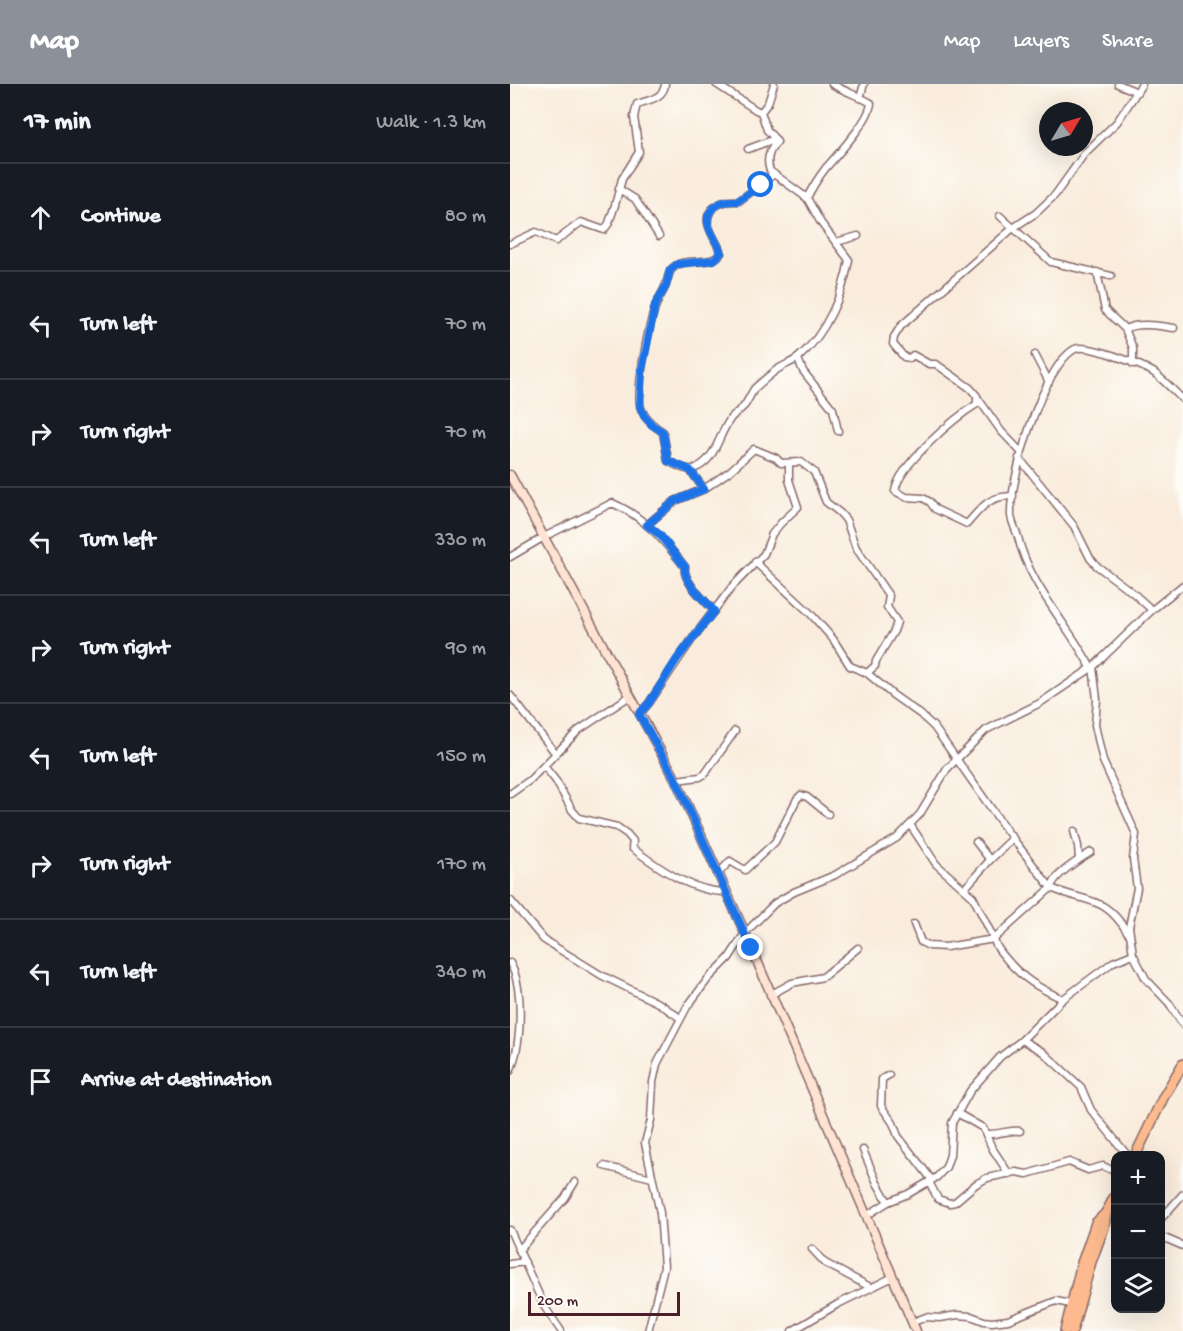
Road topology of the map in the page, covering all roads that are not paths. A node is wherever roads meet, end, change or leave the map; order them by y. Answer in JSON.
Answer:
{"nodes":[{"id":1,"x":665,"y":84,"type":"edge"},
{"id":2,"x":716,"y":84,"type":"edge"},
{"id":3,"x":774,"y":84,"type":"edge"},
{"id":4,"x":832,"y":84,"type":"edge"},
{"id":5,"x":864,"y":84,"type":"edge"},
{"id":6,"x":1118,"y":84,"type":"edge"},
{"id":7,"x":1142,"y":84,"type":"edge"},
{"id":8,"x":1137,"y":92,"type":"junction"},
{"id":9,"x":860,"y":98,"type":"junction"},
{"id":10,"x":761,"y":112,"type":"junction"},
{"id":11,"x":775,"y":139,"type":"junction"},
{"id":12,"x":748,"y":149,"type":"dead end"},
{"id":13,"x":774,"y":174,"type":"junction"},
{"id":14,"x":619,"y":189,"type":"junction"},
{"id":15,"x":807,"y":198,"type":"junction"},
{"id":16,"x":1000,"y":216,"type":"dead end"},
{"id":17,"x":1013,"y":228,"type":"junction"},
{"id":18,"x":659,"y":236,"type":"dead end"},
{"id":19,"x":858,"y":236,"type":"dead end"},
{"id":20,"x":836,"y":242,"type":"junction"},
{"id":21,"x":510,"y":244,"type":"edge"},
{"id":22,"x":1097,"y":272,"type":"junction"},
{"id":23,"x":1111,"y":276,"type":"dead end"},
{"id":24,"x":1174,"y":328,"type":"dead end"},
{"id":25,"x":1125,"y":329,"type":"junction"},
{"id":26,"x":1035,"y":355,"type":"dead end"},
{"id":27,"x":798,"y":359,"type":"junction"},
{"id":28,"x":1133,"y":364,"type":"junction"},
{"id":29,"x":1049,"y":382,"type":"junction"},
{"id":30,"x":977,"y":396,"type":"junction"},
{"id":31,"x":1183,"y":400,"type":"edge"},
{"id":32,"x":838,"y":431,"type":"dead end"},
{"id":33,"x":1020,"y":455,"type":"junction"},
{"id":34,"x":789,"y":464,"type":"junction"},
{"id":35,"x":690,"y":470,"type":"junction"},
{"id":36,"x":510,"y":475,"type":"edge"},
{"id":37,"x":704,"y":489,"type":"junction"},
{"id":38,"x":1013,"y":496,"type":"junction"},
{"id":39,"x":647,"y":525,"type":"junction"},
{"id":40,"x":544,"y":537,"type":"junction"},
{"id":41,"x":510,"y":557,"type":"edge"},
{"id":42,"x":755,"y":562,"type":"junction"},
{"id":43,"x":1183,"y":585,"type":"edge"},
{"id":44,"x":1152,"y":610,"type":"junction"},
{"id":45,"x":714,"y":611,"type":"junction"},
{"id":46,"x":1092,"y":668,"type":"junction"},
{"id":47,"x":867,"y":674,"type":"junction"},
{"id":48,"x":510,"y":694,"type":"edge"},
{"id":49,"x":630,"y":696,"type":"junction"},
{"id":50,"x":639,"y":714,"type":"junction"},
{"id":51,"x":735,"y":731,"type":"dead end"},
{"id":52,"x":556,"y":754,"type":"junction"},
{"id":53,"x":957,"y":760,"type":"junction"},
{"id":54,"x":544,"y":766,"type":"junction"},
{"id":55,"x":676,"y":780,"type":"junction"},
{"id":56,"x":510,"y":794,"type":"edge"},
{"id":57,"x":828,"y":814,"type":"dead end"},
{"id":58,"x":911,"y":826,"type":"junction"},
{"id":59,"x":1074,"y":831,"type":"dead end"},
{"id":60,"x":1012,"y":838,"type":"junction"},
{"id":61,"x":976,"y":842,"type":"dead end"},
{"id":62,"x":1091,"y":852,"type":"dead end"},
{"id":63,"x":990,"y":860,"type":"junction"},
{"id":64,"x":1079,"y":860,"type":"junction"},
{"id":65,"x":717,"y":874,"type":"junction"},
{"id":66,"x":965,"y":888,"type":"junction"},
{"id":67,"x":1051,"y":888,"type":"junction"},
{"id":68,"x":726,"y":892,"type":"junction"},
{"id":69,"x":510,"y":900,"type":"edge"},
{"id":70,"x":914,"y":924,"type":"dead end"},
{"id":71,"x":745,"y":933,"type":"junction"},
{"id":72,"x":1130,"y":936,"type":"junction"},
{"id":73,"x":994,"y":939,"type":"junction"},
{"id":74,"x":858,"y":948,"type":"dead end"},
{"id":75,"x":1133,"y":954,"type":"junction"},
{"id":76,"x":510,"y":963,"type":"edge"},
{"id":77,"x":770,"y":995,"type":"junction"},
{"id":78,"x":1063,"y":999,"type":"junction"},
{"id":79,"x":680,"y":1018,"type":"junction"},
{"id":80,"x":1183,"y":1025,"type":"edge"},
{"id":81,"x":1022,"y":1040,"type":"junction"},
{"id":82,"x":1183,"y":1064,"type":"edge"},
{"id":83,"x":510,"y":1071,"type":"edge"},
{"id":84,"x":889,"y":1075,"type":"dead end"},
{"id":85,"x":957,"y":1113,"type":"junction"},
{"id":86,"x":1020,"y":1131,"type":"dead end"},
{"id":87,"x":987,"y":1134,"type":"junction"},
{"id":88,"x":863,"y":1150,"type":"dead end"},
{"id":89,"x":1125,"y":1151,"type":"edge"},
{"id":90,"x":1137,"y":1151,"type":"edge"},
{"id":91,"x":604,"y":1166,"type":"dead end"},
{"id":92,"x":1111,"y":1170,"type":"edge"},
{"id":93,"x":1009,"y":1174,"type":"junction"},
{"id":94,"x":652,"y":1178,"type":"junction"},
{"id":95,"x":930,"y":1181,"type":"junction"},
{"id":96,"x":575,"y":1182,"type":"dead end"},
{"id":97,"x":1183,"y":1194,"type":"edge"},
{"id":98,"x":888,"y":1202,"type":"junction"},
{"id":99,"x":1111,"y":1215,"type":"edge"},
{"id":100,"x":1165,"y":1215,"type":"edge"},
{"id":101,"x":866,"y":1216,"type":"junction"},
{"id":102,"x":510,"y":1230,"type":"edge"},
{"id":103,"x":1165,"y":1238,"type":"edge"},
{"id":104,"x":1183,"y":1246,"type":"edge"},
{"id":105,"x":812,"y":1248,"type":"dead end"},
{"id":106,"x":519,"y":1250,"type":"junction"},
{"id":107,"x":525,"y":1262,"type":"junction"},
{"id":108,"x":510,"y":1264,"type":"edge"},
{"id":109,"x":892,"y":1276,"type":"junction"},
{"id":110,"x":870,"y":1287,"type":"junction"},
{"id":111,"x":1070,"y":1304,"type":"junction"},
{"id":112,"x":915,"y":1327,"type":"edge"},
{"id":113,"x":561,"y":1331,"type":"edge"},
{"id":114,"x":648,"y":1331,"type":"edge"},
{"id":115,"x":792,"y":1331,"type":"edge"},
{"id":116,"x":1065,"y":1331,"type":"edge"},
{"id":117,"x":1072,"y":1331,"type":"edge"}],
"edges":[{"from":1,"to":14,"type":"street"},
{"from":2,"to":10,"type":"street"},
{"from":3,"to":10,"type":"street"},
{"from":4,"to":9,"type":"street"},
{"from":5,"to":9,"type":"street"},
{"from":6,"to":8,"type":"street"},
{"from":7,"to":8,"type":"street"},
{"from":8,"to":17,"type":"street"},
{"from":9,"to":15,"type":"street"},
{"from":10,"to":11,"type":"street"},
{"from":11,"to":12,"type":"street"},
{"from":11,"to":13,"type":"street"},
{"from":13,"to":15,"type":"street"},
{"from":13,"to":35,"type":"street"},
{"from":14,"to":18,"type":"street"},
{"from":14,"to":21,"type":"street"},
{"from":15,"to":20,"type":"street"},
{"from":16,"to":17,"type":"street"},
{"from":17,"to":22,"type":"street"},
{"from":17,"to":30,"type":"street"},
{"from":19,"to":20,"type":"street"},
{"from":20,"to":27,"type":"street"},
{"from":22,"to":23,"type":"street"},
{"from":22,"to":25,"type":"street"},
{"from":24,"to":25,"type":"street"},
{"from":25,"to":28,"type":"street"},
{"from":26,"to":29,"type":"street"},
{"from":27,"to":32,"type":"street"},
{"from":27,"to":35,"type":"street"},
{"from":28,"to":29,"type":"street"},
{"from":28,"to":31,"type":"street"},
{"from":29,"to":33,"type":"street"},
{"from":30,"to":33,"type":"street"},
{"from":30,"to":38,"type":"street"},
{"from":33,"to":38,"type":"street"},
{"from":33,"to":44,"type":"street"},
{"from":34,"to":37,"type":"street"},
{"from":34,"to":42,"type":"street"},
{"from":34,"to":47,"type":"street"},
{"from":35,"to":37,"type":"street"},
{"from":36,"to":40,"type":"main road"},
{"from":37,"to":39,"type":"street"},
{"from":38,"to":46,"type":"street"},
{"from":39,"to":40,"type":"street"},
{"from":39,"to":45,"type":"street"},
{"from":40,"to":41,"type":"street"},
{"from":40,"to":49,"type":"main road"},
{"from":42,"to":45,"type":"street"},
{"from":42,"to":47,"type":"street"},
{"from":43,"to":44,"type":"street"},
{"from":44,"to":46,"type":"street"},
{"from":45,"to":50,"type":"street"},
{"from":46,"to":53,"type":"street"},
{"from":46,"to":72,"type":"street"},
{"from":47,"to":53,"type":"street"},
{"from":48,"to":52,"type":"street"},
{"from":49,"to":50,"type":"main road"},
{"from":49,"to":52,"type":"street"},
{"from":50,"to":55,"type":"main road"},
{"from":51,"to":55,"type":"street"},
{"from":52,"to":54,"type":"street"},
{"from":53,"to":58,"type":"street"},
{"from":53,"to":60,"type":"street"},
{"from":54,"to":56,"type":"street"},
{"from":54,"to":68,"type":"street"},
{"from":55,"to":65,"type":"main road"},
{"from":57,"to":65,"type":"street"},
{"from":58,"to":66,"type":"street"},
{"from":58,"to":71,"type":"street"},
{"from":59,"to":64,"type":"street"},
{"from":60,"to":63,"type":"street"},
{"from":60,"to":67,"type":"street"},
{"from":61,"to":63,"type":"street"},
{"from":62,"to":64,"type":"street"},
{"from":63,"to":66,"type":"street"},
{"from":64,"to":67,"type":"street"},
{"from":65,"to":68,"type":"main road"},
{"from":66,"to":73,"type":"street"},
{"from":67,"to":72,"type":"street"},
{"from":67,"to":73,"type":"street"},
{"from":68,"to":71,"type":"main road"},
{"from":69,"to":79,"type":"street"},
{"from":70,"to":73,"type":"street"},
{"from":71,"to":77,"type":"main road"},
{"from":71,"to":79,"type":"street"},
{"from":72,"to":75,"type":"street"},
{"from":73,"to":78,"type":"street"},
{"from":74,"to":77,"type":"street"},
{"from":75,"to":78,"type":"street"},
{"from":75,"to":80,"type":"street"},
{"from":76,"to":83,"type":"street"},
{"from":77,"to":101,"type":"main road"},
{"from":78,"to":81,"type":"street"},
{"from":79,"to":94,"type":"street"},
{"from":81,"to":85,"type":"street"},
{"from":81,"to":89,"type":"street"},
{"from":82,"to":90,"type":"main road"},
{"from":84,"to":95,"type":"street"},
{"from":85,"to":87,"type":"street"},
{"from":85,"to":95,"type":"street"},
{"from":86,"to":87,"type":"street"},
{"from":87,"to":93,"type":"street"},
{"from":88,"to":98,"type":"street"},
{"from":91,"to":94,"type":"street"},
{"from":92,"to":93,"type":"street"},
{"from":93,"to":95,"type":"street"},
{"from":94,"to":114,"type":"street"},
{"from":95,"to":98,"type":"street"},
{"from":96,"to":106,"type":"street"},
{"from":97,"to":100,"type":"street"},
{"from":98,"to":101,"type":"street"},
{"from":99,"to":111,"type":"main road"},
{"from":99,"to":117,"type":"main road"},
{"from":101,"to":109,"type":"main road"},
{"from":102,"to":106,"type":"street"},
{"from":103,"to":104,"type":"street"},
{"from":105,"to":110,"type":"street"},
{"from":106,"to":107,"type":"street"},
{"from":107,"to":108,"type":"street"},
{"from":107,"to":113,"type":"street"},
{"from":109,"to":110,"type":"street"},
{"from":109,"to":112,"type":"main road"},
{"from":110,"to":115,"type":"street"},
{"from":111,"to":112,"type":"street"},
{"from":111,"to":116,"type":"main road"}]}
